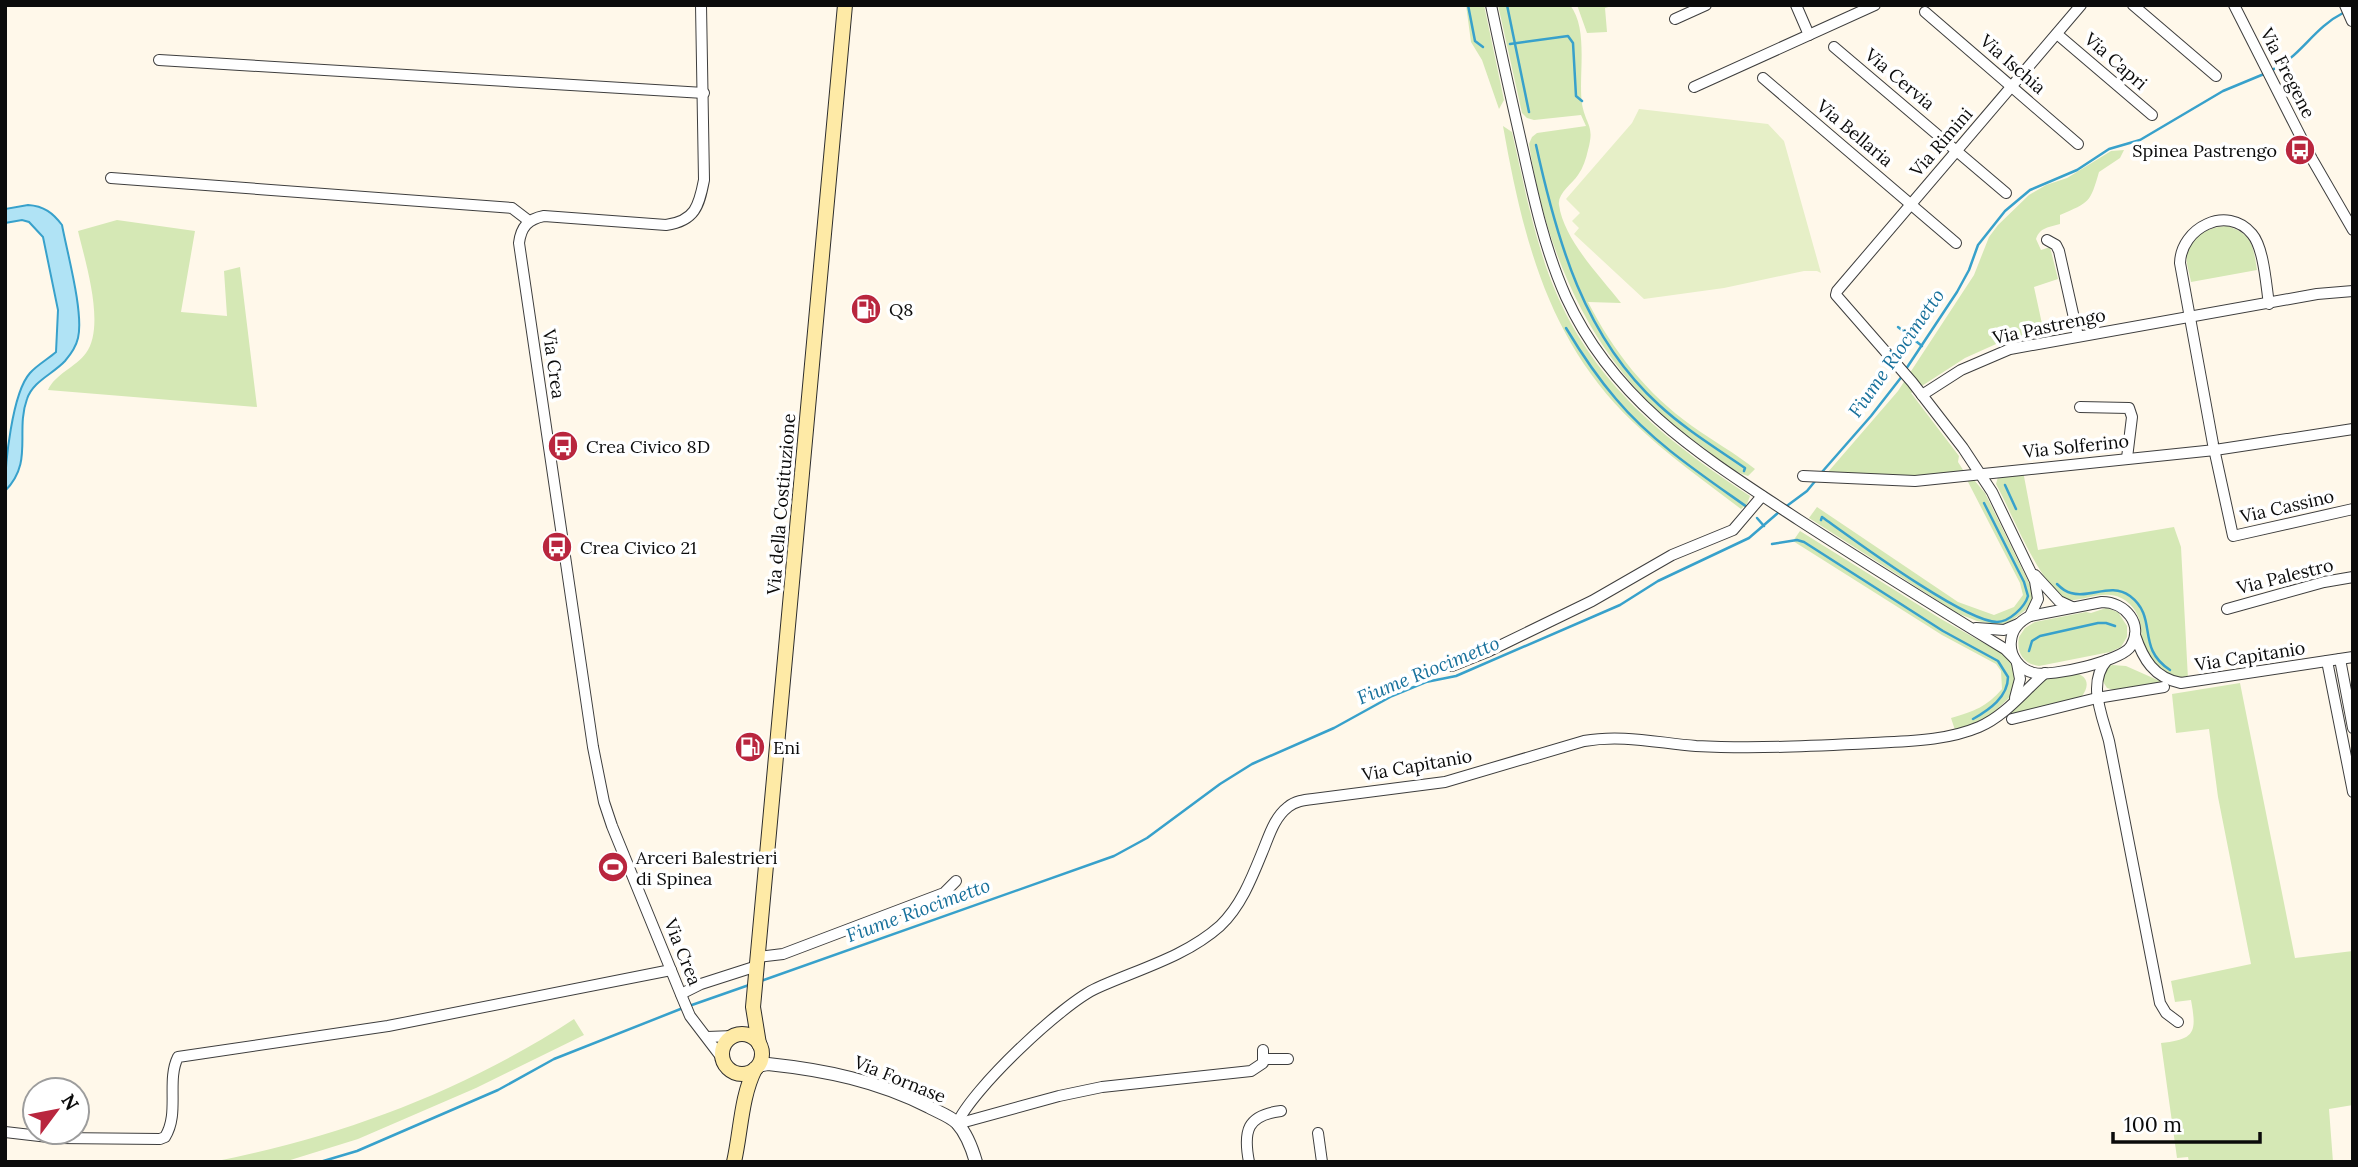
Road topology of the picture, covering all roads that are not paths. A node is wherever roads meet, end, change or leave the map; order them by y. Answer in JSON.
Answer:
{"nodes":[{"id":1,"x":701,"y":5,"type":"edge"},
{"id":2,"x":845,"y":5,"type":"edge"},
{"id":3,"x":1491,"y":5,"type":"edge"},
{"id":4,"x":1706,"y":5,"type":"edge"},
{"id":5,"x":1796,"y":5,"type":"edge"},
{"id":6,"x":1875,"y":5,"type":"edge"},
{"id":7,"x":2081,"y":5,"type":"edge"},
{"id":8,"x":2133,"y":5,"type":"edge"},
{"id":9,"x":2234,"y":5,"type":"edge"},
{"id":10,"x":2345,"y":5,"type":"edge"},
{"id":11,"x":1925,"y":12,"type":"dead end"},
{"id":12,"x":1675,"y":19,"type":"dead end"},
{"id":13,"x":2352,"y":19,"type":"edge"},
{"id":14,"x":2057,"y":34,"type":"junction"},
{"id":15,"x":1809,"y":35,"type":"junction"},
{"id":16,"x":1834,"y":47,"type":"dead end"},
{"id":17,"x":159,"y":60,"type":"dead end"},
{"id":18,"x":2216,"y":76,"type":"dead end"},
{"id":19,"x":1763,"y":78,"type":"dead end"},
{"id":20,"x":2012,"y":86,"type":"junction"},
{"id":21,"x":1694,"y":87,"type":"dead end"},
{"id":22,"x":704,"y":93,"type":"junction"},
{"id":23,"x":2152,"y":115,"type":"dead end"},
{"id":24,"x":2078,"y":144,"type":"dead end"},
{"id":25,"x":1957,"y":151,"type":"junction"},
{"id":26,"x":111,"y":178,"type":"dead end"},
{"id":27,"x":2006,"y":193,"type":"dead end"},
{"id":28,"x":1911,"y":204,"type":"junction"},
{"id":29,"x":529,"y":221,"type":"junction"},
{"id":30,"x":2353,"y":230,"type":"edge"},
{"id":31,"x":2047,"y":240,"type":"dead end"},
{"id":32,"x":1956,"y":243,"type":"dead end"},
{"id":33,"x":2353,"y":292,"type":"edge"},
{"id":34,"x":2269,"y":304,"type":"junction"},
{"id":35,"x":2192,"y":316,"type":"junction"},
{"id":36,"x":2078,"y":336,"type":"junction"},
{"id":37,"x":1922,"y":395,"type":"junction"},
{"id":38,"x":2080,"y":407,"type":"dead end"},
{"id":39,"x":2353,"y":429,"type":"edge"},
{"id":40,"x":2215,"y":450,"type":"junction"},
{"id":41,"x":2127,"y":458,"type":"junction"},
{"id":42,"x":1982,"y":476,"type":"junction"},
{"id":43,"x":1803,"y":477,"type":"dead end"},
{"id":44,"x":1762,"y":496,"type":"junction"},
{"id":45,"x":2353,"y":509,"type":"edge"},
{"id":46,"x":2031,"y":570,"type":"junction"},
{"id":47,"x":2353,"y":577,"type":"edge"},
{"id":48,"x":2073,"y":607,"type":"junction"},
{"id":49,"x":2227,"y":609,"type":"dead end"},
{"id":50,"x":2030,"y":616,"type":"junction"},
{"id":51,"x":1963,"y":624,"type":"junction"},
{"id":52,"x":2019,"y":624,"type":"junction"},
{"id":53,"x":2135,"y":635,"type":"junction"},
{"id":54,"x":2353,"y":657,"type":"edge"},
{"id":55,"x":2340,"y":659,"type":"junction"},
{"id":56,"x":2016,"y":660,"type":"junction"},
{"id":57,"x":2107,"y":660,"type":"junction"},
{"id":58,"x":2327,"y":661,"type":"junction"},
{"id":59,"x":1443,"y":665,"type":"dead end"},
{"id":60,"x":2076,"y":667,"type":"junction"},
{"id":61,"x":2045,"y":673,"type":"junction"},
{"id":62,"x":2164,"y":687,"type":"dead end"},
{"id":63,"x":2097,"y":694,"type":"junction"},
{"id":64,"x":2012,"y":703,"type":"junction"},
{"id":65,"x":2012,"y":719,"type":"dead end"},
{"id":66,"x":2353,"y":728,"type":"edge"},
{"id":67,"x":2353,"y":792,"type":"edge"},
{"id":68,"x":956,"y":881,"type":"dead end"},
{"id":69,"x":757,"y":966,"type":"junction"},
{"id":70,"x":671,"y":970,"type":"junction"},
{"id":71,"x":681,"y":996,"type":"junction"},
{"id":72,"x":754,"y":1000,"type":"junction"},
{"id":73,"x":2178,"y":1022,"type":"dead end"},
{"id":74,"x":736,"y":1035,"type":"junction"},
{"id":75,"x":707,"y":1037,"type":"junction"},
{"id":76,"x":760,"y":1046,"type":"junction"},
{"id":77,"x":1288,"y":1059,"type":"dead end"},
{"id":78,"x":726,"y":1064,"type":"junction"},
{"id":79,"x":784,"y":1066,"type":"junction"},
{"id":80,"x":756,"y":1067,"type":"junction"},
{"id":81,"x":743,"y":1107,"type":"junction"},
{"id":82,"x":1281,"y":1111,"type":"dead end"},
{"id":83,"x":957,"y":1124,"type":"junction"},
{"id":84,"x":5,"y":1132,"type":"edge"},
{"id":85,"x":1318,"y":1133,"type":"dead end"},
{"id":86,"x":734,"y":1162,"type":"edge"},
{"id":87,"x":976,"y":1162,"type":"edge"},
{"id":88,"x":1249,"y":1162,"type":"edge"},
{"id":89,"x":1322,"y":1162,"type":"edge"}],
"edges":[{"from":1,"to":22,"type":"street"},
{"from":2,"to":69,"type":"main road","name":"Via della Costituzione"},
{"from":3,"to":44,"type":"street"},
{"from":4,"to":12,"type":"street"},
{"from":5,"to":15,"type":"street"},
{"from":6,"to":15,"type":"street"},
{"from":7,"to":14,"type":"street","name":"Via Rimini"},
{"from":8,"to":18,"type":"street"},
{"from":9,"to":30,"type":"street","name":"Via Fregene"},
{"from":10,"to":13,"type":"street"},
{"from":11,"to":20,"type":"street","name":"Via Ischia"},
{"from":14,"to":20,"type":"street","name":"Via Rimini"},
{"from":14,"to":23,"type":"street","name":"Via Capri"},
{"from":15,"to":21,"type":"street"},
{"from":16,"to":25,"type":"street","name":"Via Cervia"},
{"from":17,"to":22,"type":"street"},
{"from":19,"to":28,"type":"street","name":"Via Bellaria"},
{"from":20,"to":24,"type":"street","name":"Via Ischia"},
{"from":20,"to":25,"type":"street","name":"Via Rimini"},
{"from":22,"to":29,"type":"street"},
{"from":25,"to":27,"type":"street","name":"Via Cervia"},
{"from":25,"to":28,"type":"street","name":"Via Rimini"},
{"from":26,"to":29,"type":"street"},
{"from":28,"to":32,"type":"street","name":"Via Bellaria"},
{"from":28,"to":37,"type":"street","name":"Via Rimini"},
{"from":29,"to":70,"type":"street","name":"Via Crea"},
{"from":31,"to":36,"type":"street"},
{"from":33,"to":34,"type":"street","name":"Via Pastrengo"},
{"from":34,"to":35,"type":"street","name":"Via Pastrengo"},
{"from":34,"to":35,"type":"street"},
{"from":35,"to":36,"type":"street","name":"Via Pastrengo"},
{"from":35,"to":40,"type":"street"},
{"from":36,"to":37,"type":"street","name":"Via Pastrengo"},
{"from":37,"to":42,"type":"street"},
{"from":38,"to":41,"type":"street"},
{"from":39,"to":40,"type":"street","name":"Via Solferino"},
{"from":40,"to":41,"type":"street","name":"Via Solferino"},
{"from":40,"to":45,"type":"street","name":"Via Cassino"},
{"from":41,"to":42,"type":"street","name":"Via Solferino"},
{"from":42,"to":43,"type":"street","name":"Via Solferino"},
{"from":42,"to":46,"type":"street"},
{"from":44,"to":51,"type":"street"},
{"from":44,"to":59,"type":"street"},
{"from":46,"to":48,"type":"street"},
{"from":46,"to":50,"type":"street"},
{"from":47,"to":49,"type":"street","name":"Via Palestro"},
{"from":48,"to":50,"type":"street","name":"Via Capitanio"},
{"from":48,"to":53,"type":"street","name":"Via Capitanio"},
{"from":50,"to":52,"type":"street"},
{"from":51,"to":52,"type":"street"},
{"from":51,"to":56,"type":"street"},
{"from":52,"to":56,"type":"street"},
{"from":53,"to":57,"type":"street"},
{"from":53,"to":58,"type":"street","name":"Via Capitanio"},
{"from":54,"to":55,"type":"street","name":"Via Capitanio"},
{"from":55,"to":58,"type":"street","name":"Via Capitanio"},
{"from":55,"to":66,"type":"street"},
{"from":56,"to":61,"type":"street"},
{"from":56,"to":64,"type":"street"},
{"from":57,"to":60,"type":"street"},
{"from":57,"to":63,"type":"street"},
{"from":58,"to":67,"type":"street"},
{"from":60,"to":61,"type":"street"},
{"from":60,"to":63,"type":"street"},
{"from":61,"to":64,"type":"street","name":"Via Capitanio"},
{"from":62,"to":63,"type":"street"},
{"from":63,"to":65,"type":"street"},
{"from":63,"to":73,"type":"street"},
{"from":64,"to":83,"type":"street","name":"Via Capitanio"},
{"from":68,"to":69,"type":"street"},
{"from":69,"to":71,"type":"street"},
{"from":69,"to":72,"type":"main road","name":"Via della Costituzione"},
{"from":70,"to":71,"type":"street","name":"Via Crea"},
{"from":70,"to":84,"type":"street"},
{"from":71,"to":75,"type":"street","name":"Via Crea"},
{"from":72,"to":74,"type":"main road","name":"Via della Costituzione"},
{"from":72,"to":76,"type":"main road","name":"Via della Costituzione"},
{"from":74,"to":75,"type":"street"},
{"from":74,"to":76,"type":"main road"},
{"from":74,"to":78,"type":"main road"},
{"from":75,"to":78,"type":"street","name":"Via Crea"},
{"from":76,"to":79,"type":"street","name":"Via Fornase"},
{"from":76,"to":80,"type":"main road"},
{"from":77,"to":83,"type":"street"},
{"from":78,"to":80,"type":"main road"},
{"from":78,"to":81,"type":"main road"},
{"from":79,"to":80,"type":"street","name":"Via Fornase"},
{"from":79,"to":83,"type":"street","name":"Via Fornase"},
{"from":80,"to":81,"type":"main road"},
{"from":81,"to":86,"type":"main road"},
{"from":82,"to":88,"type":"street"},
{"from":83,"to":87,"type":"street","name":"Via Fornase"},
{"from":85,"to":89,"type":"street"}]}
